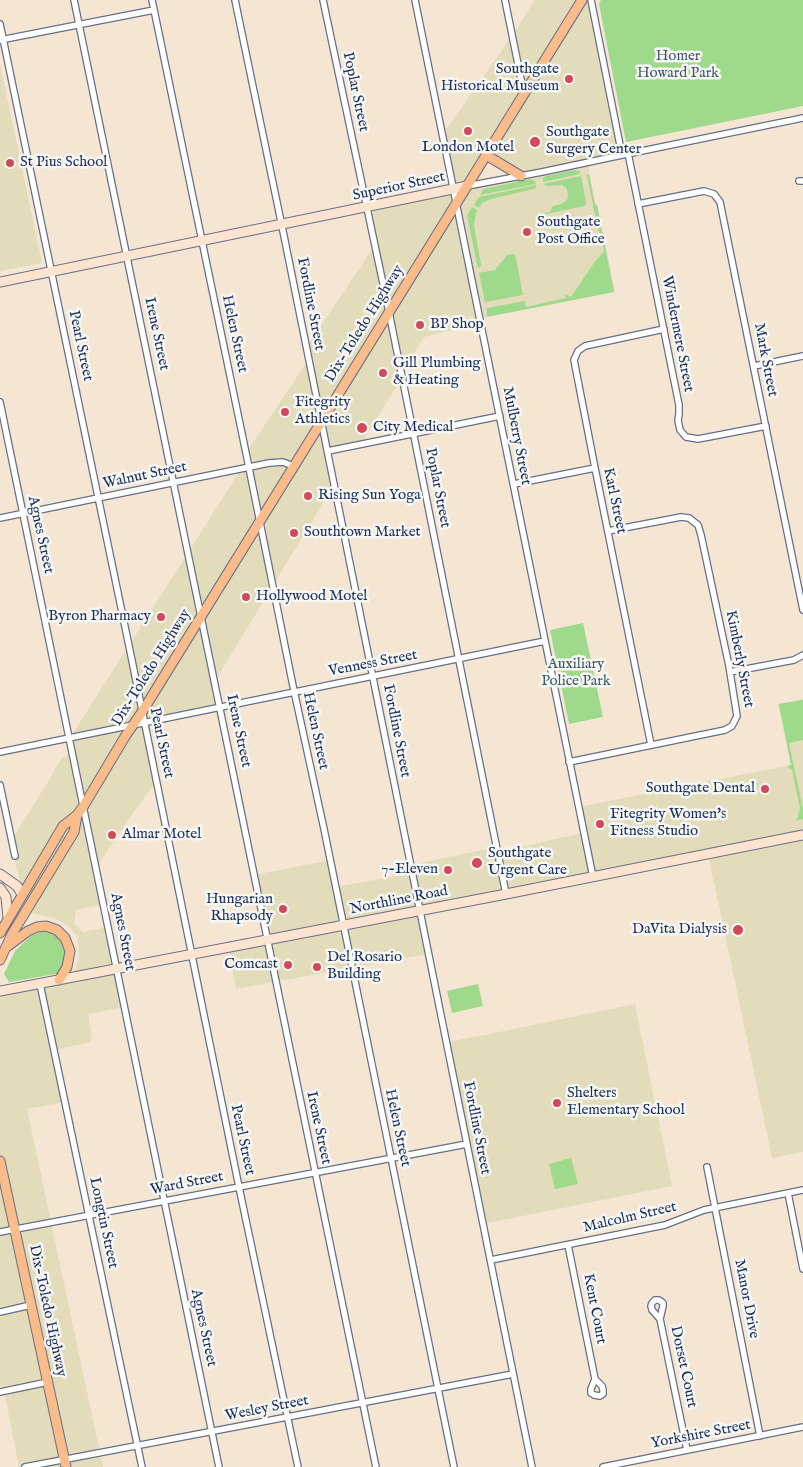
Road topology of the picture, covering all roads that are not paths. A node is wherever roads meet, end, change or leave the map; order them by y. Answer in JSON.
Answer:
{"nodes":[{"id":1,"x":74,"y":0,"type":"edge"},
{"id":2,"x":152,"y":0,"type":"edge"},
{"id":3,"x":235,"y":0,"type":"edge"},
{"id":4,"x":323,"y":0,"type":"edge"},
{"id":5,"x":415,"y":0,"type":"edge"},
{"id":6,"x":505,"y":0,"type":"edge"},
{"id":7,"x":582,"y":0,"type":"edge"},
{"id":8,"x":591,"y":0,"type":"edge"},
{"id":9,"x":154,"y":10,"type":"junction"},
{"id":10,"x":0,"y":24,"type":"edge"},
{"id":11,"x":79,"y":25,"type":"junction"},
{"id":12,"x":2,"y":40,"type":"edge"},
{"id":13,"x":524,"y":94,"type":"junction"},
{"id":14,"x":803,"y":118,"type":"edge"},
{"id":15,"x":625,"y":154,"type":"junction"},
{"id":16,"x":486,"y":155,"type":"junction"},
{"id":17,"x":521,"y":176,"type":"junction"},
{"id":18,"x":467,"y":186,"type":"junction"},
{"id":19,"x":454,"y":189,"type":"junction"},
{"id":20,"x":457,"y":202,"type":"junction"},
{"id":21,"x":638,"y":204,"type":"junction"},
{"id":22,"x":366,"y":208,"type":"junction"},
{"id":23,"x":282,"y":225,"type":"junction"},
{"id":24,"x":202,"y":241,"type":"junction"},
{"id":25,"x":127,"y":256,"type":"junction"},
{"id":26,"x":52,"y":272,"type":"junction"},
{"id":27,"x":0,"y":282,"type":"edge"},
{"id":28,"x":389,"y":312,"type":"junction"},
{"id":29,"x":664,"y":329,"type":"junction"},
{"id":30,"x":803,"y":356,"type":"edge"},
{"id":31,"x":754,"y":366,"type":"junction"},
{"id":32,"x":0,"y":402,"type":"edge"},
{"id":33,"x":500,"y":416,"type":"junction"},
{"id":34,"x":322,"y":421,"type":"junction"},
{"id":35,"x":766,"y":426,"type":"junction"},
{"id":36,"x":413,"y":434,"type":"junction"},
{"id":37,"x":328,"y":451,"type":"junction"},
{"id":38,"x":293,"y":466,"type":"junction"},
{"id":39,"x":249,"y":467,"type":"junction"},
{"id":40,"x":595,"y":468,"type":"junction"},
{"id":41,"x":173,"y":483,"type":"junction"},
{"id":42,"x":514,"y":484,"type":"junction"},
{"id":43,"x":98,"y":498,"type":"junction"},
{"id":44,"x":23,"y":514,"type":"junction"},
{"id":45,"x":0,"y":518,"type":"edge"},
{"id":46,"x":260,"y":520,"type":"junction"},
{"id":47,"x":608,"y":531,"type":"junction"},
{"id":48,"x":801,"y":590,"type":"edge"},
{"id":49,"x":803,"y":610,"type":"edge"},
{"id":50,"x":201,"y":615,"type":"junction"},
{"id":51,"x":545,"y":641,"type":"junction"},
{"id":52,"x":803,"y":655,"type":"edge"},
{"id":53,"x":458,"y":660,"type":"junction"},
{"id":54,"x":730,"y":672,"type":"junction"},
{"id":55,"x":373,"y":677,"type":"junction"},
{"id":56,"x":294,"y":693,"type":"junction"},
{"id":57,"x":220,"y":708,"type":"junction"},
{"id":58,"x":142,"y":712,"type":"junction"},
{"id":59,"x":144,"y":722,"type":"junction"},
{"id":60,"x":133,"y":724,"type":"junction"},
{"id":61,"x":70,"y":738,"type":"junction"},
{"id":62,"x":651,"y":745,"type":"junction"},
{"id":63,"x":0,"y":752,"type":"edge"},
{"id":64,"x":569,"y":762,"type":"junction"},
{"id":65,"x":0,"y":785,"type":"edge"},
{"id":66,"x":83,"y":807,"type":"junction"},
{"id":67,"x":78,"y":815,"type":"junction"},
{"id":68,"x":803,"y":835,"type":"edge"},
{"id":69,"x":15,"y":856,"type":"dead end"},
{"id":70,"x":0,"y":874,"type":"edge"},
{"id":71,"x":592,"y":877,"type":"junction"},
{"id":72,"x":0,"y":888,"type":"edge"},
{"id":73,"x":22,"y":894,"type":"junction"},
{"id":74,"x":506,"y":894,"type":"junction"},
{"id":75,"x":420,"y":911,"type":"junction"},
{"id":76,"x":8,"y":918,"type":"junction"},
{"id":77,"x":343,"y":926,"type":"junction"},
{"id":78,"x":0,"y":933,"type":"edge"},
{"id":79,"x":12,"y":934,"type":"junction"},
{"id":80,"x":268,"y":940,"type":"junction"},
{"id":81,"x":6,"y":947,"type":"junction"},
{"id":82,"x":192,"y":954,"type":"junction"},
{"id":83,"x":0,"y":960,"type":"edge"},
{"id":84,"x":116,"y":969,"type":"junction"},
{"id":85,"x":59,"y":980,"type":"junction"},
{"id":86,"x":40,"y":984,"type":"junction"},
{"id":87,"x":0,"y":991,"type":"edge"},
{"id":88,"x":467,"y":1144,"type":"junction"},
{"id":89,"x":390,"y":1158,"type":"junction"},
{"id":90,"x":0,"y":1161,"type":"edge"},
{"id":91,"x":707,"y":1168,"type":"dead end"},
{"id":92,"x":315,"y":1174,"type":"junction"},
{"id":93,"x":239,"y":1187,"type":"junction"},
{"id":94,"x":803,"y":1190,"type":"edge"},
{"id":95,"x":788,"y":1193,"type":"junction"},
{"id":96,"x":164,"y":1202,"type":"junction"},
{"id":97,"x":714,"y":1208,"type":"junction"},
{"id":98,"x":89,"y":1216,"type":"junction"},
{"id":99,"x":16,"y":1230,"type":"junction"},
{"id":100,"x":0,"y":1232,"type":"edge"},
{"id":101,"x":568,"y":1245,"type":"junction"},
{"id":102,"x":490,"y":1260,"type":"junction"},
{"id":103,"x":803,"y":1269,"type":"edge"},
{"id":104,"x":31,"y":1305,"type":"junction"},
{"id":105,"x":0,"y":1312,"type":"edge"},
{"id":106,"x":660,"y":1319,"type":"dead end"},
{"id":107,"x":513,"y":1374,"type":"junction"},
{"id":108,"x":595,"y":1379,"type":"dead end"},
{"id":109,"x":48,"y":1382,"type":"junction"},
{"id":110,"x":437,"y":1389,"type":"junction"},
{"id":111,"x":0,"y":1392,"type":"edge"},
{"id":112,"x":363,"y":1403,"type":"junction"},
{"id":113,"x":287,"y":1417,"type":"junction"},
{"id":114,"x":803,"y":1427,"type":"edge"},
{"id":115,"x":212,"y":1432,"type":"junction"},
{"id":116,"x":760,"y":1436,"type":"junction"},
{"id":117,"x":137,"y":1446,"type":"junction"},
{"id":118,"x":687,"y":1450,"type":"junction"},
{"id":119,"x":65,"y":1463,"type":"edge"},
{"id":120,"x":26,"y":1467,"type":"edge"},
{"id":121,"x":142,"y":1467,"type":"edge"},
{"id":122,"x":219,"y":1467,"type":"edge"},
{"id":123,"x":298,"y":1467,"type":"edge"},
{"id":124,"x":376,"y":1467,"type":"edge"},
{"id":125,"x":454,"y":1467,"type":"edge"},
{"id":126,"x":532,"y":1467,"type":"edge"},
{"id":127,"x":603,"y":1467,"type":"edge"}],
"edges":[{"from":1,"to":11,"type":"street","name":"Irene Street"},
{"from":2,"to":9,"type":"street","name":"Helen Street"},
{"from":3,"to":23,"type":"street","name":"Fordline Street"},
{"from":4,"to":22,"type":"street","name":"Poplar Street"},
{"from":5,"to":19,"type":"street","name":"Mulberry Street"},
{"from":6,"to":13,"type":"street"},
{"from":7,"to":13,"type":"main road","name":"Dix-Toledo Highway"},
{"from":8,"to":15,"type":"street","name":"Windermere Street"},
{"from":9,"to":11,"type":"street"},
{"from":9,"to":24,"type":"street","name":"Helen Street"},
{"from":10,"to":12,"type":"street","name":"Pearl Street"},
{"from":11,"to":12,"type":"street"},
{"from":11,"to":25,"type":"street","name":"Irene Street"},
{"from":12,"to":26,"type":"street","name":"Pearl Street"},
{"from":13,"to":16,"type":"main road","name":"Dix-Toledo Highway"},
{"from":14,"to":15,"type":"street","name":"Superior Street"},
{"from":15,"to":17,"type":"street","name":"Superior Street"},
{"from":15,"to":21,"type":"street","name":"Windermere Street"},
{"from":16,"to":17,"type":"main road"},
{"from":16,"to":18,"type":"main road","name":"Dix-Toledo Highway"},
{"from":17,"to":18,"type":"street","name":"Superior Street"},
{"from":18,"to":19,"type":"main road","name":"Superior Street"},
{"from":18,"to":20,"type":"main road","name":"Dix-Toledo Highway"},
{"from":19,"to":20,"type":"street","name":"Mulberry Street"},
{"from":19,"to":22,"type":"main road","name":"Superior Street"},
{"from":20,"to":28,"type":"main road","name":"Dix-Toledo Highway"},
{"from":20,"to":33,"type":"street","name":"Mulberry Street"},
{"from":21,"to":29,"type":"street","name":"Windermere Street"},
{"from":21,"to":31,"type":"street","name":"Mark Street"},
{"from":22,"to":23,"type":"main road","name":"Superior Street"},
{"from":22,"to":28,"type":"street","name":"Poplar Street"},
{"from":23,"to":24,"type":"main road","name":"Superior Street"},
{"from":23,"to":34,"type":"street","name":"Fordline Street"},
{"from":24,"to":25,"type":"main road","name":"Superior Street"},
{"from":24,"to":39,"type":"street","name":"Helen Street"},
{"from":25,"to":26,"type":"main road","name":"Superior Street"},
{"from":25,"to":41,"type":"street","name":"Irene Street"},
{"from":26,"to":27,"type":"main road","name":"Superior Street"},
{"from":26,"to":43,"type":"street","name":"Pearl Street"},
{"from":28,"to":34,"type":"main road","name":"Dix-Toledo Highway"},
{"from":28,"to":36,"type":"street","name":"Poplar Street"},
{"from":29,"to":35,"type":"street","name":"Windermere Street"},
{"from":29,"to":40,"type":"street","name":"Karl Street"},
{"from":30,"to":31,"type":"street"},
{"from":31,"to":35,"type":"street","name":"Mark Street"},
{"from":32,"to":44,"type":"street","name":"Agnes Street"},
{"from":33,"to":36,"type":"street"},
{"from":33,"to":42,"type":"street","name":"Mulberry Street"},
{"from":34,"to":37,"type":"street","name":"Fordline Street"},
{"from":34,"to":38,"type":"main road","name":"Dix-Toledo Highway"},
{"from":35,"to":48,"type":"street","name":"Mark Street"},
{"from":36,"to":37,"type":"street"},
{"from":36,"to":53,"type":"street","name":"Poplar Street"},
{"from":37,"to":55,"type":"street","name":"Fordline Street"},
{"from":38,"to":39,"type":"street","name":"Walnut Street"},
{"from":38,"to":46,"type":"main road","name":"Dix-Toledo Highway"},
{"from":39,"to":41,"type":"street","name":"Walnut Street"},
{"from":39,"to":46,"type":"street","name":"Helen Street"},
{"from":40,"to":42,"type":"street"},
{"from":40,"to":47,"type":"street","name":"Karl Street"},
{"from":41,"to":43,"type":"street","name":"Walnut Street"},
{"from":41,"to":50,"type":"street","name":"Irene Street"},
{"from":42,"to":51,"type":"street","name":"Mulberry Street"},
{"from":43,"to":44,"type":"street","name":"Walnut Street"},
{"from":43,"to":58,"type":"street","name":"Pearl Street"},
{"from":44,"to":45,"type":"street","name":"Walnut Street"},
{"from":44,"to":61,"type":"street","name":"Agnes Street"},
{"from":46,"to":50,"type":"main road","name":"Dix-Toledo Highway"},
{"from":46,"to":56,"type":"street","name":"Helen Street"},
{"from":47,"to":54,"type":"street","name":"Kimberly Street"},
{"from":47,"to":62,"type":"street","name":"Karl Street"},
{"from":48,"to":49,"type":"street","name":"Mark Street"},
{"from":50,"to":57,"type":"street","name":"Irene Street"},
{"from":50,"to":58,"type":"main road","name":"Dix-Toledo Highway"},
{"from":51,"to":53,"type":"street","name":"Venness Street"},
{"from":51,"to":64,"type":"street","name":"Mulberry Street"},
{"from":52,"to":54,"type":"street"},
{"from":53,"to":55,"type":"street","name":"Venness Street"},
{"from":53,"to":74,"type":"street","name":"Poplar Street"},
{"from":54,"to":62,"type":"street","name":"Kimberly Street"},
{"from":55,"to":56,"type":"street","name":"Venness Street"},
{"from":55,"to":75,"type":"street","name":"Fordline Street"},
{"from":56,"to":57,"type":"street","name":"Venness Street"},
{"from":56,"to":77,"type":"street","name":"Helen Street"},
{"from":57,"to":59,"type":"street","name":"Venness Street"},
{"from":57,"to":80,"type":"street","name":"Irene Street"},
{"from":58,"to":59,"type":"street","name":"Pearl Street"},
{"from":58,"to":60,"type":"main road","name":"Dix-Toledo Highway"},
{"from":59,"to":60,"type":"street","name":"Venness Street"},
{"from":59,"to":82,"type":"street","name":"Pearl Street"},
{"from":60,"to":61,"type":"street","name":"Venness Street"},
{"from":60,"to":66,"type":"main road","name":"Dix-Toledo Highway"},
{"from":61,"to":63,"type":"street","name":"Venness Street"},
{"from":61,"to":66,"type":"street","name":"Agnes Street"},
{"from":62,"to":64,"type":"street","name":"Kimberly Street"},
{"from":64,"to":71,"type":"street","name":"Mulberry Street"},
{"from":65,"to":69,"type":"street"},
{"from":66,"to":67,"type":"main road","name":"Dix-Toledo Highway"},
{"from":66,"to":84,"type":"street","name":"Agnes Street"},
{"from":67,"to":73,"type":"main road","name":"Dix-Toledo Highway"},
{"from":67,"to":79,"type":"main road","name":"Dix-Toledo Highway"},
{"from":68,"to":71,"type":"main road","name":"Northline Road"},
{"from":70,"to":73,"type":"main road"},
{"from":71,"to":74,"type":"main road","name":"Northline Road"},
{"from":72,"to":76,"type":"main road"},
{"from":73,"to":76,"type":"main road","name":"Dix-Toledo Highway"},
{"from":73,"to":79,"type":"main road"},
{"from":74,"to":75,"type":"main road","name":"Northline Road"},
{"from":75,"to":77,"type":"main road","name":"Northline Road"},
{"from":75,"to":88,"type":"street","name":"Fordline Street"},
{"from":76,"to":78,"type":"main road","name":"Dix-Toledo Highway"},
{"from":77,"to":80,"type":"main road","name":"Northline Road"},
{"from":77,"to":89,"type":"street","name":"Helen Street"},
{"from":79,"to":81,"type":"main road","name":"Dix-Toledo Highway"},
{"from":80,"to":82,"type":"main road","name":"Northline Road"},
{"from":80,"to":92,"type":"street","name":"Irene Street"},
{"from":81,"to":83,"type":"main road","name":"Dix-Toledo Highway"},
{"from":81,"to":85,"type":"main road"},
{"from":82,"to":84,"type":"main road","name":"Northline Road"},
{"from":82,"to":93,"type":"street","name":"Pearl Street"},
{"from":84,"to":85,"type":"main road","name":"Northline Road"},
{"from":84,"to":96,"type":"street","name":"Agnes Street"},
{"from":85,"to":86,"type":"main road","name":"Northline Road"},
{"from":86,"to":87,"type":"main road","name":"Northline Road"},
{"from":86,"to":98,"type":"street","name":"Longtin Street"},
{"from":88,"to":89,"type":"street","name":"Ward Street"},
{"from":88,"to":102,"type":"street","name":"Fordline Street"},
{"from":89,"to":92,"type":"street","name":"Ward Street"},
{"from":89,"to":110,"type":"street","name":"Helen Street"},
{"from":90,"to":99,"type":"main road","name":"Dix-Toledo Highway"},
{"from":91,"to":97,"type":"street","name":"Manor Drive"},
{"from":92,"to":93,"type":"street","name":"Ward Street"},
{"from":92,"to":112,"type":"street","name":"Irene Street"},
{"from":93,"to":96,"type":"street","name":"Ward Street"},
{"from":93,"to":113,"type":"street","name":"Pearl Street"},
{"from":94,"to":95,"type":"street","name":"Malcolm Street"},
{"from":95,"to":97,"type":"street","name":"Malcolm Street"},
{"from":95,"to":103,"type":"street"},
{"from":96,"to":98,"type":"street","name":"Ward Street"},
{"from":96,"to":115,"type":"street","name":"Agnes Street"},
{"from":97,"to":101,"type":"street","name":"Malcolm Street"},
{"from":97,"to":116,"type":"street","name":"Manor Drive"},
{"from":98,"to":99,"type":"street","name":"Ward Street"},
{"from":98,"to":117,"type":"street","name":"Longtin Street"},
{"from":99,"to":100,"type":"street","name":"Ward Street"},
{"from":99,"to":104,"type":"main road","name":"Dix-Toledo Highway"},
{"from":101,"to":102,"type":"street","name":"Malcolm Street"},
{"from":101,"to":108,"type":"street","name":"Kent Court"},
{"from":102,"to":107,"type":"street","name":"Fordline Street"},
{"from":104,"to":105,"type":"street"},
{"from":104,"to":109,"type":"main road","name":"Dix-Toledo Highway"},
{"from":106,"to":118,"type":"street","name":"Dorset Court"},
{"from":107,"to":110,"type":"street","name":"Wesley Street"},
{"from":107,"to":126,"type":"street","name":"Fordline Street"},
{"from":109,"to":111,"type":"street"},
{"from":109,"to":119,"type":"main road","name":"Dix-Toledo Highway"},
{"from":110,"to":112,"type":"street","name":"Wesley Street"},
{"from":110,"to":125,"type":"street","name":"Helen Street"},
{"from":112,"to":113,"type":"street","name":"Wesley Street"},
{"from":112,"to":124,"type":"street","name":"Irene Street"},
{"from":113,"to":115,"type":"street","name":"Wesley Street"},
{"from":113,"to":123,"type":"street","name":"Pearl Street"},
{"from":114,"to":116,"type":"street","name":"Yorkshire Street"},
{"from":115,"to":117,"type":"street","name":"Wesley Street"},
{"from":115,"to":122,"type":"street","name":"Agnes Street"},
{"from":116,"to":118,"type":"street","name":"Yorkshire Street"},
{"from":117,"to":119,"type":"street","name":"Wesley Street"},
{"from":117,"to":121,"type":"street","name":"Longtin Street"},
{"from":118,"to":127,"type":"street","name":"Yorkshire Street"},
{"from":119,"to":120,"type":"street","name":"Wesley Street"}]}
